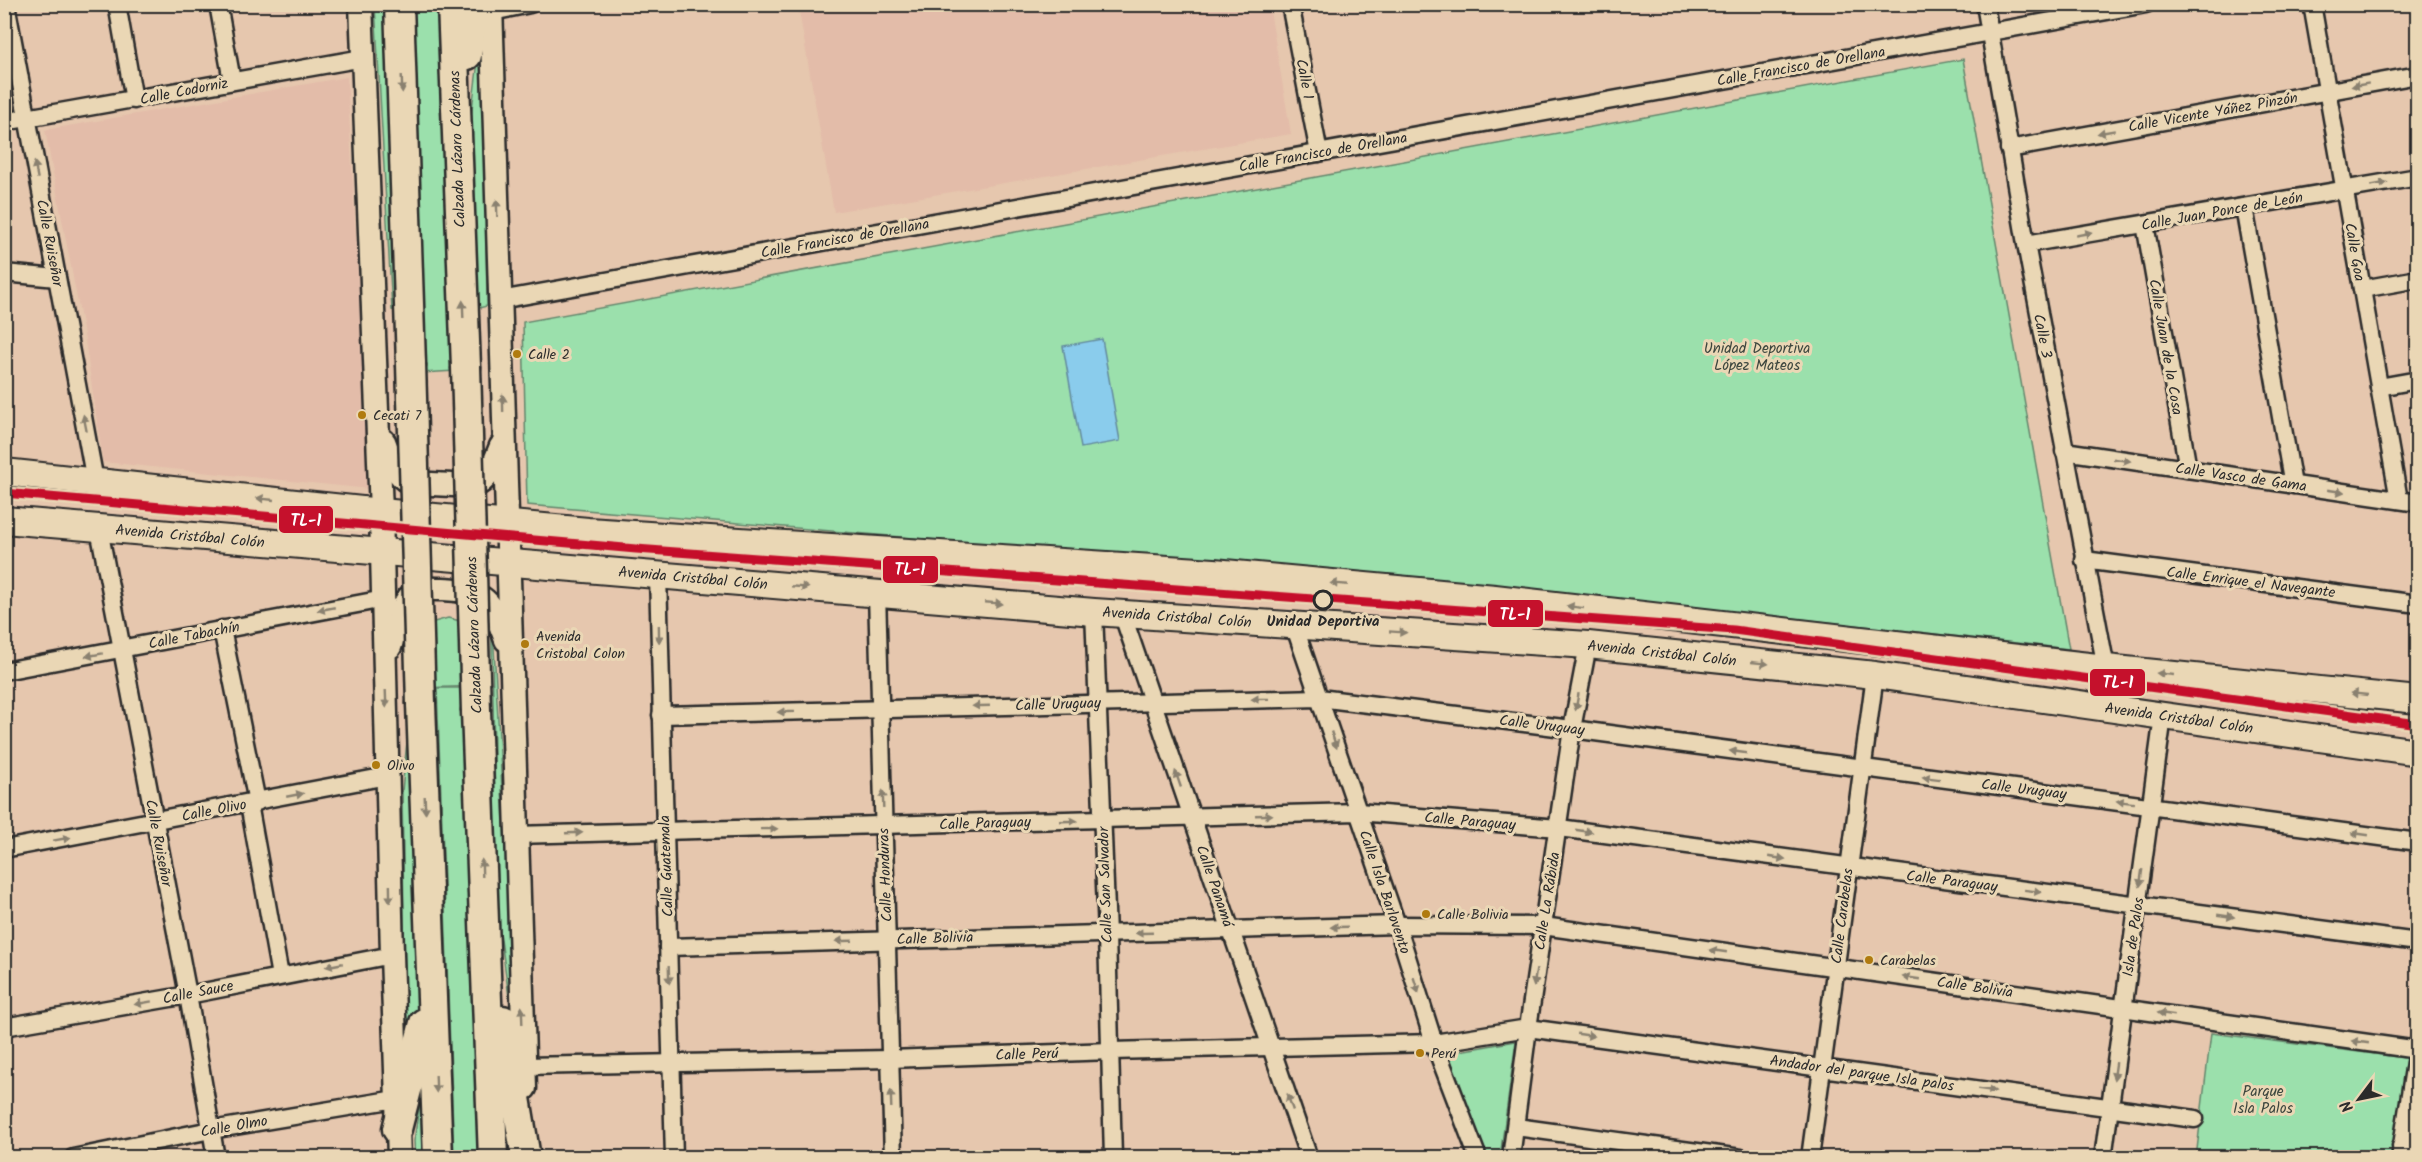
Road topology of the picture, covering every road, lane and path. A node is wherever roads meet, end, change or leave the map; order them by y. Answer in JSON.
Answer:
{"nodes":[{"id":1,"x":6,"y":4,"type":"edge"},
{"id":2,"x":117,"y":4,"type":"edge"},
{"id":3,"x":218,"y":4,"type":"edge"},
{"id":4,"x":361,"y":4,"type":"edge"},
{"id":5,"x":392,"y":4,"type":"edge"},
{"id":6,"x":399,"y":4,"type":"edge"},
{"id":7,"x":452,"y":4,"type":"edge"},
{"id":8,"x":530,"y":4,"type":"edge"},
{"id":9,"x":1290,"y":4,"type":"edge"},
{"id":10,"x":1985,"y":4,"type":"edge"},
{"id":11,"x":2146,"y":4,"type":"edge"},
{"id":12,"x":2312,"y":4,"type":"edge"},
{"id":13,"x":486,"y":7,"type":"edge"},
{"id":14,"x":1990,"y":32,"type":"junction"},
{"id":15,"x":400,"y":42,"type":"junction"},
{"id":16,"x":363,"y":58,"type":"junction"},
{"id":17,"x":2418,"y":75,"type":"edge"},
{"id":18,"x":232,"y":81,"type":"junction"},
{"id":19,"x":2327,"y":92,"type":"junction"},
{"id":20,"x":134,"y":100,"type":"junction"},
{"id":21,"x":27,"y":119,"type":"junction"},
{"id":22,"x":4,"y":122,"type":"edge"},
{"id":23,"x":457,"y":140,"type":"junction"},
{"id":24,"x":2009,"y":149,"type":"junction"},
{"id":25,"x":1319,"y":153,"type":"junction"},
{"id":26,"x":2418,"y":177,"type":"edge"},
{"id":27,"x":2344,"y":190,"type":"junction"},
{"id":28,"x":2244,"y":207,"type":"junction"},
{"id":29,"x":2145,"y":224,"type":"junction"},
{"id":30,"x":2026,"y":244,"type":"junction"},
{"id":31,"x":4,"y":273,"type":"edge"},
{"id":32,"x":57,"y":278,"type":"junction"},
{"id":33,"x":2418,"y":279,"type":"edge"},
{"id":34,"x":2361,"y":289,"type":"junction"},
{"id":35,"x":500,"y":300,"type":"junction"},
{"id":36,"x":2418,"y":380,"type":"edge"},
{"id":37,"x":2379,"y":387,"type":"junction"},
{"id":38,"x":378,"y":423,"type":"junction"},
{"id":39,"x":504,"y":439,"type":"junction"},
{"id":40,"x":2064,"y":451,"type":"junction"},
{"id":41,"x":2188,"y":469,"type":"junction"},
{"id":42,"x":4,"y":472,"type":"edge"},
{"id":43,"x":95,"y":481,"type":"junction"},
{"id":44,"x":2293,"y":485,"type":"junction"},
{"id":45,"x":2398,"y":500,"type":"junction"},
{"id":46,"x":2418,"y":503,"type":"edge"},
{"id":47,"x":344,"y":508,"type":"junction"},
{"id":48,"x":381,"y":512,"type":"junction"},
{"id":49,"x":4,"y":520,"type":"edge"},
{"id":50,"x":507,"y":524,"type":"junction"},
{"id":51,"x":99,"y":529,"type":"junction"},
{"id":52,"x":588,"y":531,"type":"junction"},
{"id":53,"x":338,"y":548,"type":"junction"},
{"id":54,"x":382,"y":551,"type":"junction"},
{"id":55,"x":2084,"y":560,"type":"junction"},
{"id":56,"x":508,"y":563,"type":"junction"},
{"id":57,"x":553,"y":566,"type":"junction"},
{"id":58,"x":658,"y":575,"type":"junction"},
{"id":59,"x":877,"y":593,"type":"junction"},
{"id":60,"x":384,"y":598,"type":"junction"},
{"id":61,"x":2418,"y":604,"type":"edge"},
{"id":62,"x":1094,"y":612,"type":"junction"},
{"id":63,"x":1122,"y":613,"type":"junction"},
{"id":64,"x":1294,"y":626,"type":"junction"},
{"id":65,"x":222,"y":629,"type":"junction"},
{"id":66,"x":1587,"y":645,"type":"junction"},
{"id":67,"x":123,"y":649,"type":"junction"},
{"id":68,"x":510,"y":652,"type":"junction"},
{"id":69,"x":385,"y":661,"type":"junction"},
{"id":70,"x":2106,"y":668,"type":"junction"},
{"id":71,"x":4,"y":671,"type":"edge"},
{"id":72,"x":1875,"y":675,"type":"junction"},
{"id":73,"x":1319,"y":698,"type":"junction"},
{"id":74,"x":2418,"y":700,"type":"edge"},
{"id":75,"x":1152,"y":701,"type":"junction"},
{"id":76,"x":1098,"y":703,"type":"junction"},
{"id":77,"x":880,"y":709,"type":"junction"},
{"id":78,"x":661,"y":715,"type":"junction"},
{"id":79,"x":2163,"y":716,"type":"junction"},
{"id":80,"x":1572,"y":729,"type":"junction"},
{"id":81,"x":2418,"y":752,"type":"edge"},
{"id":82,"x":1863,"y":769,"type":"junction"},
{"id":83,"x":387,"y":776,"type":"junction"},
{"id":84,"x":253,"y":803,"type":"junction"},
{"id":85,"x":2151,"y":805,"type":"junction"},
{"id":86,"x":1358,"y":812,"type":"junction"},
{"id":87,"x":1191,"y":818,"type":"junction"},
{"id":88,"x":1103,"y":820,"type":"junction"},
{"id":89,"x":155,"y":822,"type":"junction"},
{"id":90,"x":884,"y":826,"type":"junction"},
{"id":91,"x":1559,"y":828,"type":"junction"},
{"id":92,"x":664,"y":831,"type":"junction"},
{"id":93,"x":515,"y":835,"type":"junction"},
{"id":94,"x":2418,"y":842,"type":"edge"},
{"id":95,"x":4,"y":849,"type":"edge"},
{"id":96,"x":1848,"y":867,"type":"junction"},
{"id":97,"x":2138,"y":905,"type":"junction"},
{"id":98,"x":484,"y":906,"type":"junction"},
{"id":99,"x":1397,"y":925,"type":"junction"},
{"id":100,"x":1544,"y":927,"type":"junction"},
{"id":101,"x":1231,"y":930,"type":"junction"},
{"id":102,"x":1107,"y":934,"type":"junction"},
{"id":103,"x":887,"y":940,"type":"junction"},
{"id":104,"x":2418,"y":942,"type":"edge"},
{"id":105,"x":668,"y":947,"type":"junction"},
{"id":106,"x":392,"y":955,"type":"junction"},
{"id":107,"x":1835,"y":967,"type":"junction"},
{"id":108,"x":280,"y":976,"type":"junction"},
{"id":109,"x":432,"y":992,"type":"junction"},
{"id":110,"x":188,"y":995,"type":"junction"},
{"id":111,"x":2124,"y":1008,"type":"junction"},
{"id":112,"x":4,"y":1027,"type":"edge"},
{"id":113,"x":1528,"y":1028,"type":"junction"},
{"id":114,"x":1434,"y":1043,"type":"junction"},
{"id":115,"x":1271,"y":1048,"type":"junction"},
{"id":116,"x":2417,"y":1048,"type":"edge"},
{"id":117,"x":1111,"y":1051,"type":"junction"},
{"id":118,"x":890,"y":1059,"type":"junction"},
{"id":119,"x":671,"y":1062,"type":"junction"},
{"id":120,"x":524,"y":1066,"type":"junction"},
{"id":121,"x":1822,"y":1067,"type":"junction"},
{"id":122,"x":396,"y":1099,"type":"junction"},
{"id":123,"x":2110,"y":1108,"type":"junction"},
{"id":124,"x":2195,"y":1119,"type":"dead end"},
{"id":125,"x":1516,"y":1127,"type":"junction"},
{"id":126,"x":397,"y":1129,"type":"junction"},
{"id":127,"x":211,"y":1130,"type":"junction"},
{"id":128,"x":2406,"y":1151,"type":"edge"},
{"id":129,"x":73,"y":1158,"type":"edge"},
{"id":130,"x":216,"y":1158,"type":"edge"},
{"id":131,"x":399,"y":1158,"type":"edge"},
{"id":132,"x":438,"y":1158,"type":"edge"},
{"id":133,"x":493,"y":1158,"type":"edge"},
{"id":134,"x":527,"y":1158,"type":"edge"},
{"id":135,"x":674,"y":1158,"type":"edge"},
{"id":136,"x":893,"y":1158,"type":"edge"},
{"id":137,"x":1113,"y":1158,"type":"edge"},
{"id":138,"x":1309,"y":1158,"type":"edge"},
{"id":139,"x":1478,"y":1158,"type":"edge"},
{"id":140,"x":1512,"y":1158,"type":"edge"},
{"id":141,"x":1741,"y":1158,"type":"edge"},
{"id":142,"x":1810,"y":1158,"type":"edge"},
{"id":143,"x":2103,"y":1158,"type":"edge"}],
"edges":[{"from":1,"to":21,"type":"street","name":"Calle Ruiseñor"},
{"from":2,"to":20,"type":"street"},
{"from":3,"to":18,"type":"street"},
{"from":4,"to":16,"type":"main road"},
{"from":5,"to":15,"type":"highway"},
{"from":6,"to":15,"type":"highway"},
{"from":7,"to":23,"type":"highway","name":"Calzada Lázaro Cárdenas"},
{"from":8,"to":13,"type":"street"},
{"from":9,"to":25,"type":"street","name":"Calle 1"},
{"from":10,"to":14,"type":"street","name":"Calle 3"},
{"from":11,"to":14,"type":"street","name":"Calle Francisco de Orellana"},
{"from":12,"to":19,"type":"street","name":"Calle Goa"},
{"from":13,"to":23,"type":"highway"},
{"from":35,"to":13,"type":"main road","one_way":true},
{"from":14,"to":24,"type":"street","name":"Calle 3"},
{"from":14,"to":25,"type":"street","name":"Calle Francisco de Orellana"},
{"from":15,"to":109,"type":"highway","one_way":true,"bridge":true},
{"from":16,"to":18,"type":"street","name":"Calle Codorniz"},
{"from":16,"to":38,"type":"main road"},
{"from":17,"to":19,"type":"street","name":"Calle Vicente Yáñez Pinzón","one_way":true},
{"from":18,"to":20,"type":"street","name":"Calle Codorniz"},
{"from":19,"to":24,"type":"street","name":"Calle Vicente Yáñez Pinzón","one_way":true},
{"from":19,"to":27,"type":"street","name":"Calle Goa"},
{"from":20,"to":21,"type":"street","name":"Calle Codorniz"},
{"from":21,"to":22,"type":"street","name":"Calle Codorniz"},
{"from":32,"to":21,"type":"street","name":"Calle Ruiseñor","one_way":true},
{"from":98,"to":23,"type":"highway","name":"Calzada Lázaro Cárdenas","one_way":true,"bridge":true},
{"from":24,"to":30,"type":"street","name":"Calle 3"},
{"from":25,"to":35,"type":"street","name":"Calle Francisco de Orellana"},
{"from":27,"to":26,"type":"street","name":"Calle Juan Ponce de León","one_way":true},
{"from":27,"to":28,"type":"street","name":"Calle Juan Ponce de León"},
{"from":27,"to":34,"type":"street","name":"Calle Goa"},
{"from":28,"to":29,"type":"street","name":"Calle Juan Ponce de León"},
{"from":28,"to":44,"type":"street"},
{"from":30,"to":29,"type":"street","name":"Calle Juan Ponce de León","one_way":true},
{"from":29,"to":41,"type":"street","name":"Calle Juan de la Cosa"},
{"from":30,"to":40,"type":"street","name":"Calle 3"},
{"from":31,"to":32,"type":"street"},
{"from":43,"to":32,"type":"street","name":"Calle Ruiseñor","one_way":true},
{"from":33,"to":34,"type":"street"},
{"from":34,"to":37,"type":"street","name":"Calle Goa"},
{"from":39,"to":35,"type":"main road","one_way":true},
{"from":36,"to":37,"type":"street"},
{"from":37,"to":45,"type":"street","name":"Calle Goa"},
{"from":38,"to":39,"type":"main road"},
{"from":38,"to":48,"type":"main road"},
{"from":39,"to":50,"type":"main road"},
{"from":40,"to":41,"type":"street","name":"Calle Vasco de Gama","one_way":true},
{"from":40,"to":55,"type":"street","name":"Calle 3"},
{"from":41,"to":44,"type":"street","name":"Calle Vasco de Gama"},
{"from":42,"to":43,"type":"main road"},
{"from":47,"to":43,"type":"main road","one_way":true},
{"from":44,"to":45,"type":"street","name":"Calle Vasco de Gama","one_way":true},
{"from":45,"to":46,"type":"street","name":"Calle Vasco de Gama"},
{"from":47,"to":48,"type":"main road"},
{"from":47,"to":53,"type":"main road"},
{"from":48,"to":50,"type":"main road"},
{"from":48,"to":54,"type":"main road"},
{"from":49,"to":51,"type":"main road","name":"Avenida Cristóbal Colón"},
{"from":50,"to":52,"type":"main road"},
{"from":50,"to":56,"type":"main road"},
{"from":51,"to":53,"type":"main road","name":"Avenida Cristóbal Colón"},
{"from":51,"to":67,"type":"street","name":"Calle Ruiseñor"},
{"from":52,"to":57,"type":"main road"},
{"from":70,"to":52,"type":"main road","one_way":true},
{"from":53,"to":54,"type":"main road","name":"Avenida Cristóbal Colón"},
{"from":54,"to":56,"type":"main road","name":"Avenida Cristóbal Colón"},
{"from":54,"to":60,"type":"main road"},
{"from":55,"to":61,"type":"street","name":"Calle Enrique el Navegante"},
{"from":55,"to":70,"type":"street","name":"Calle 3"},
{"from":56,"to":57,"type":"main road","name":"Avenida Cristóbal Colón"},
{"from":56,"to":68,"type":"main road"},
{"from":57,"to":58,"type":"main road","name":"Avenida Cristóbal Colón"},
{"from":58,"to":59,"type":"main road","name":"Avenida Cristóbal Colón","one_way":true},
{"from":58,"to":78,"type":"street","name":"Calle Guatemala","one_way":true},
{"from":59,"to":62,"type":"main road","name":"Avenida Cristóbal Colón","one_way":true},
{"from":59,"to":77,"type":"street","name":"Calle Honduras"},
{"from":60,"to":65,"type":"street","name":"Calle Tabachín","one_way":true},
{"from":60,"to":69,"type":"main road"},
{"from":62,"to":63,"type":"main road","name":"Avenida Cristóbal Colón"},
{"from":62,"to":76,"type":"street","name":"Calle San Salvador"},
{"from":63,"to":64,"type":"main road","name":"Avenida Cristóbal Colón"},
{"from":63,"to":75,"type":"street","name":"Calle Panamá"},
{"from":64,"to":66,"type":"main road","name":"Avenida Cristóbal Colón","one_way":true},
{"from":64,"to":73,"type":"street","name":"Calle Isla Barlovento"},
{"from":65,"to":67,"type":"street","name":"Calle Tabachín"},
{"from":65,"to":84,"type":"street"},
{"from":66,"to":72,"type":"main road","name":"Avenida Cristóbal Colón","one_way":true},
{"from":66,"to":80,"type":"street","name":"Calle La Rábida","one_way":true},
{"from":67,"to":71,"type":"street","name":"Calle Tabachín","one_way":true},
{"from":67,"to":89,"type":"street","name":"Calle Ruiseñor"},
{"from":68,"to":69,"type":"main road"},
{"from":68,"to":93,"type":"main road"},
{"from":69,"to":83,"type":"main road","one_way":true},
{"from":74,"to":70,"type":"main road","one_way":true},
{"from":72,"to":79,"type":"main road","name":"Avenida Cristóbal Colón"},
{"from":72,"to":82,"type":"street","name":"Calle Carabelas"},
{"from":73,"to":75,"type":"street","name":"Calle Uruguay","one_way":true},
{"from":73,"to":80,"type":"street","name":"Calle Uruguay"},
{"from":73,"to":86,"type":"street","name":"Calle Isla Barlovento","one_way":true},
{"from":75,"to":76,"type":"street","name":"Calle Uruguay"},
{"from":87,"to":75,"type":"street","name":"Calle Panamá","one_way":true},
{"from":76,"to":77,"type":"street","name":"Calle Uruguay","one_way":true},
{"from":76,"to":88,"type":"street","name":"Calle San Salvador"},
{"from":77,"to":78,"type":"street","name":"Calle Uruguay","one_way":true},
{"from":90,"to":77,"type":"street","name":"Calle Honduras","one_way":true},
{"from":78,"to":92,"type":"street","name":"Calle Guatemala"},
{"from":79,"to":81,"type":"main road","name":"Avenida Cristóbal Colón"},
{"from":79,"to":85,"type":"street","name":"Isla de Palos"},
{"from":82,"to":80,"type":"street","name":"Calle Uruguay","one_way":true},
{"from":80,"to":91,"type":"street","name":"Calle La Rábida"},
{"from":85,"to":82,"type":"street","name":"Calle Uruguay","one_way":true},
{"from":82,"to":96,"type":"street","name":"Calle Carabelas"},
{"from":84,"to":83,"type":"street","name":"Calle Olivo","one_way":true},
{"from":83,"to":106,"type":"main road","one_way":true},
{"from":84,"to":89,"type":"street","name":"Calle Olivo"},
{"from":84,"to":108,"type":"street"},
{"from":94,"to":85,"type":"street","name":"Calle Uruguay","one_way":true},
{"from":85,"to":97,"type":"street","name":"Isla de Palos","one_way":true},
{"from":87,"to":86,"type":"street","name":"Calle Paraguay","one_way":true},
{"from":86,"to":91,"type":"street","name":"Calle Paraguay"},
{"from":86,"to":99,"type":"street","name":"Calle Isla Barlovento"},
{"from":87,"to":88,"type":"street","name":"Calle Paraguay"},
{"from":87,"to":101,"type":"street","name":"Calle Panamá"},
{"from":90,"to":88,"type":"street","name":"Calle Paraguay","one_way":true},
{"from":88,"to":102,"type":"street","name":"Calle San Salvador"},
{"from":95,"to":89,"type":"street","name":"Calle Olivo","one_way":true},
{"from":89,"to":110,"type":"street","name":"Calle Ruiseñor"},
{"from":92,"to":90,"type":"street","name":"Calle Paraguay","one_way":true},
{"from":90,"to":103,"type":"street","name":"Calle Honduras"},
{"from":91,"to":96,"type":"street","name":"Calle Paraguay","one_way":true},
{"from":91,"to":100,"type":"street","name":"Calle La Rábida"},
{"from":93,"to":92,"type":"street","name":"Calle Paraguay","one_way":true},
{"from":92,"to":105,"type":"street","name":"Calle Guatemala"},
{"from":120,"to":93,"type":"main road","one_way":true},
{"from":96,"to":97,"type":"street","name":"Calle Paraguay","one_way":true},
{"from":96,"to":107,"type":"street","name":"Calle Carabelas"},
{"from":97,"to":104,"type":"street","name":"Calle Paraguay","one_way":true},
{"from":97,"to":111,"type":"street","name":"Isla de Palos"},
{"from":98,"to":133,"type":"highway","name":"Calzada Lázaro Cárdenas"},
{"from":98,"to":134,"type":"highway"},
{"from":99,"to":100,"type":"street","name":"Calle Bolivia"},
{"from":99,"to":101,"type":"street","name":"Calle Bolivia","one_way":true},
{"from":99,"to":114,"type":"street","name":"Calle Isla Barlovento","one_way":true},
{"from":107,"to":100,"type":"street","name":"Calle Bolivia","one_way":true},
{"from":100,"to":113,"type":"street","name":"Calle La Rábida","one_way":true},
{"from":101,"to":102,"type":"street","name":"Calle Bolivia","one_way":true},
{"from":101,"to":115,"type":"street","name":"Calle Panamá"},
{"from":102,"to":103,"type":"street","name":"Calle Bolivia"},
{"from":102,"to":117,"type":"street","name":"Calle San Salvador"},
{"from":103,"to":105,"type":"street","name":"Calle Bolivia","one_way":true},
{"from":103,"to":118,"type":"street","name":"Calle Honduras"},
{"from":105,"to":119,"type":"street","name":"Calle Guatemala","one_way":true},
{"from":106,"to":108,"type":"street","name":"Calle Sauce","one_way":true},
{"from":106,"to":122,"type":"main road"},
{"from":111,"to":107,"type":"street","name":"Calle Bolivia","one_way":true},
{"from":107,"to":121,"type":"street","name":"Calle Carabelas"},
{"from":108,"to":110,"type":"street","name":"Calle Sauce"},
{"from":109,"to":126,"type":"highway"},
{"from":109,"to":132,"type":"highway","one_way":true},
{"from":110,"to":112,"type":"street","name":"Calle Sauce","one_way":true},
{"from":110,"to":127,"type":"street","name":"Calle Ruiseñor"},
{"from":116,"to":111,"type":"street","name":"Calle Bolivia","one_way":true},
{"from":111,"to":123,"type":"street","name":"Isla de Palos","one_way":true},
{"from":113,"to":114,"type":"street","name":"Calle Perú"},
{"from":113,"to":121,"type":"street","name":"Andador del parque Isla palos","one_way":true},
{"from":113,"to":125,"type":"street","name":"Calle La Rábida"},
{"from":114,"to":115,"type":"street","name":"Calle Perú"},
{"from":114,"to":139,"type":"street","name":"Calle Isla Barlovento"},
{"from":115,"to":117,"type":"street","name":"Calle Perú"},
{"from":138,"to":115,"type":"street","name":"Calle Panamá","one_way":true},
{"from":116,"to":128,"type":"street"},
{"from":117,"to":118,"type":"street","name":"Calle Perú"},
{"from":117,"to":137,"type":"street","name":"Calle San Salvador"},
{"from":118,"to":119,"type":"street","name":"Calle Perú"},
{"from":136,"to":118,"type":"street","name":"Calle Honduras","one_way":true},
{"from":119,"to":120,"type":"street","name":"Calle Perú"},
{"from":119,"to":135,"type":"street","name":"Calle Guatemala"},
{"from":120,"to":134,"type":"main road"},
{"from":121,"to":123,"type":"street","name":"Andador del parque Isla palos","one_way":true},
{"from":121,"to":142,"type":"street","name":"Calle Carabelas"},
{"from":122,"to":126,"type":"main road"},
{"from":122,"to":127,"type":"street","name":"Calle Olmo"},
{"from":123,"to":124,"type":"street","name":"Andador del parque Isla palos"},
{"from":123,"to":143,"type":"street","name":"Isla de Palos"},
{"from":125,"to":140,"type":"street","name":"Calle La Rábida"},
{"from":125,"to":141,"type":"street"},
{"from":126,"to":131,"type":"main road"},
{"from":127,"to":129,"type":"street","name":"Calle Olmo"},
{"from":127,"to":130,"type":"street","name":"Calle Ruiseñor"}]}
